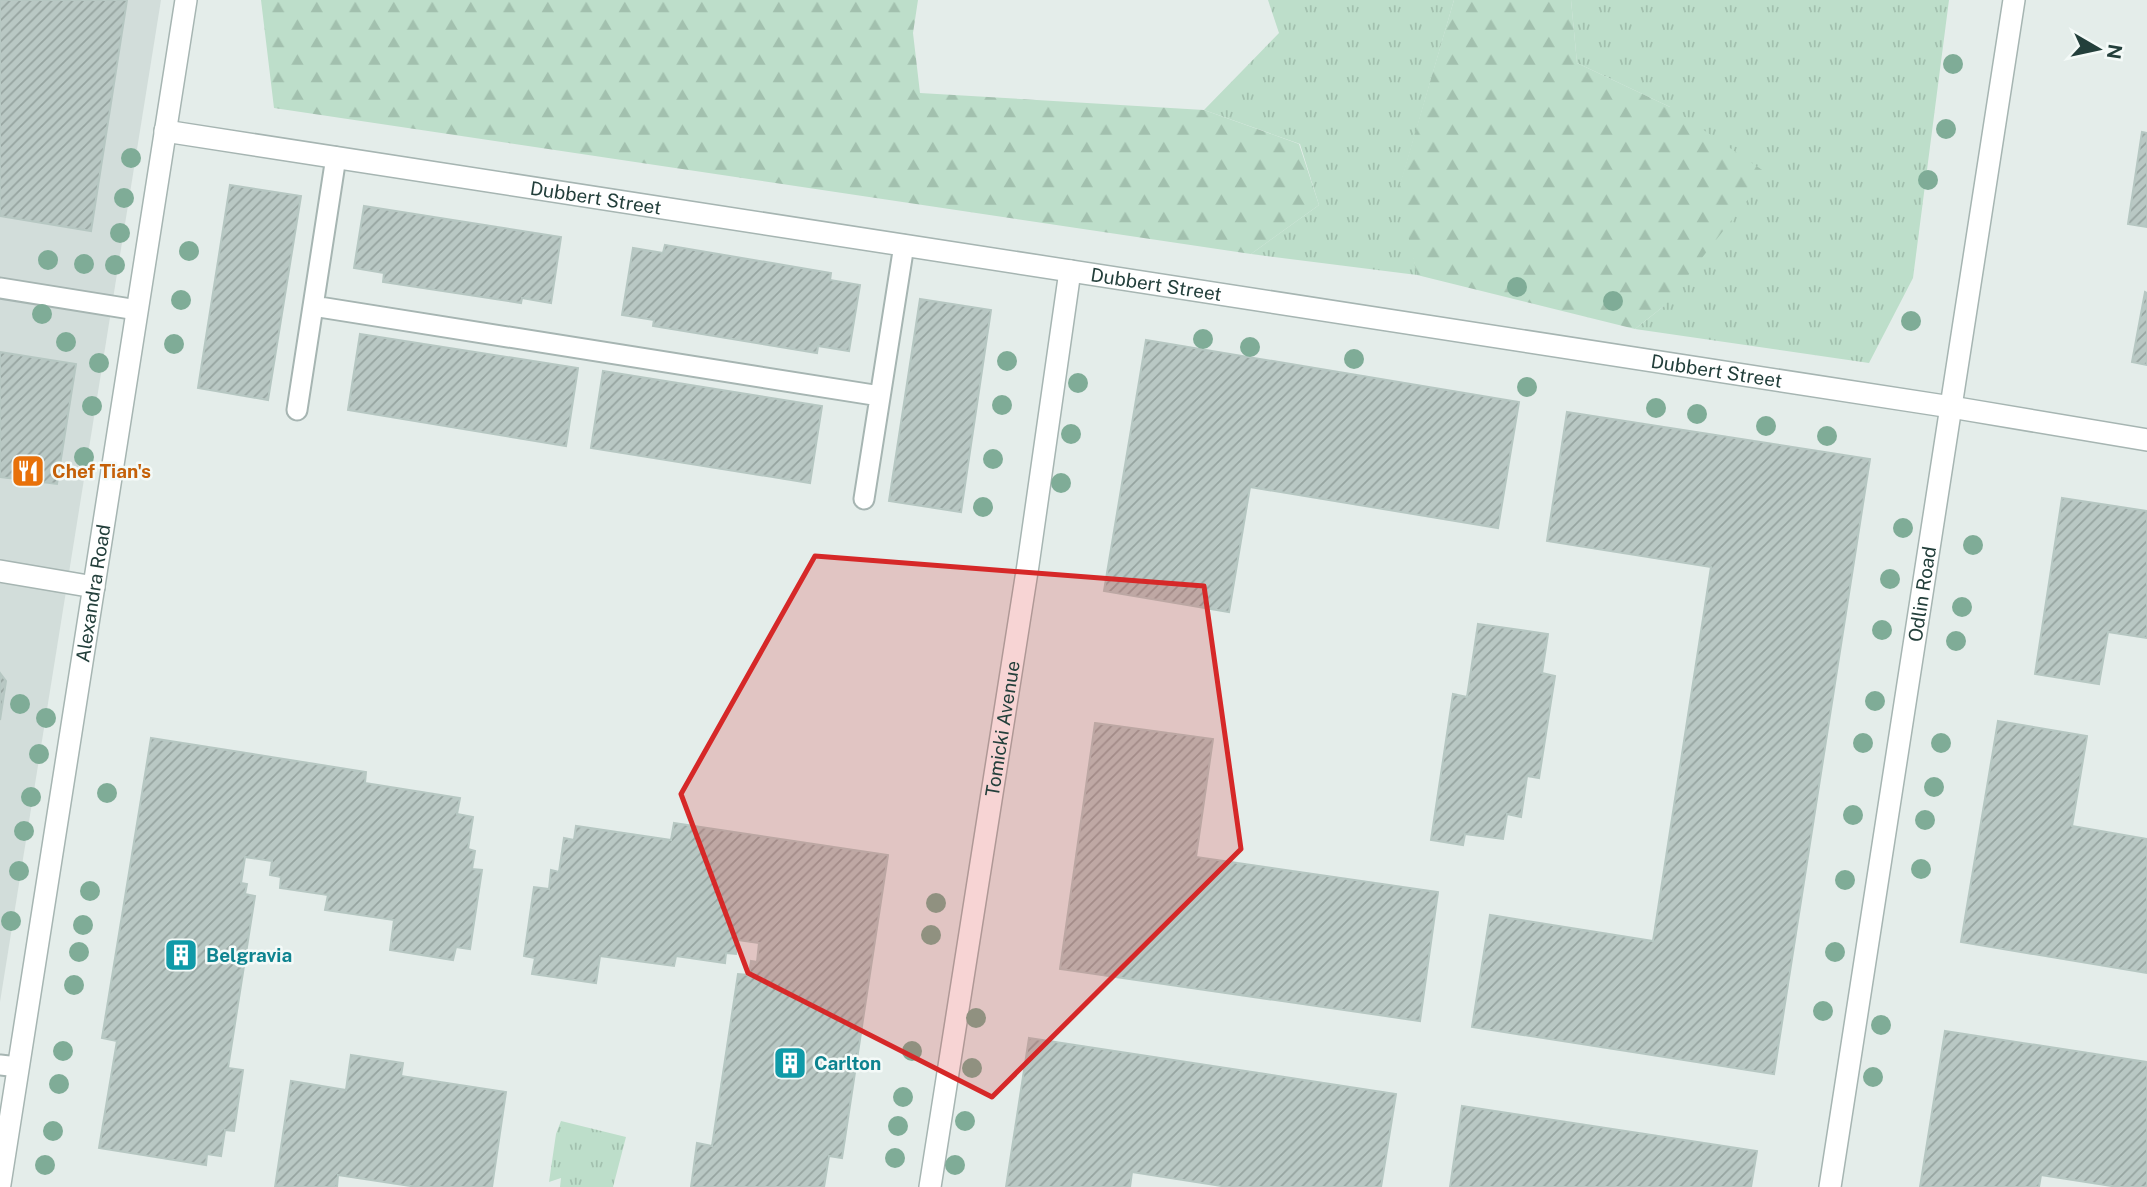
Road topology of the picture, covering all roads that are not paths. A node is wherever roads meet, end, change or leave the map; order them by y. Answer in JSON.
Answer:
{"nodes":[{"id":1,"x":186,"y":0,"type":"edge"},
{"id":2,"x":2014,"y":0,"type":"edge"},
{"id":3,"x":165,"y":131,"type":"junction"},
{"id":4,"x":336,"y":157,"type":"junction"},
{"id":5,"x":904,"y":245,"type":"junction"},
{"id":6,"x":1070,"y":271,"type":"junction"},
{"id":7,"x":0,"y":288,"type":"edge"},
{"id":8,"x":313,"y":306,"type":"junction"},
{"id":9,"x":137,"y":310,"type":"junction"},
{"id":10,"x":880,"y":396,"type":"junction"},
{"id":11,"x":1951,"y":407,"type":"junction"},
{"id":12,"x":297,"y":410,"type":"dead end"},
{"id":13,"x":2147,"y":440,"type":"edge"},
{"id":14,"x":864,"y":499,"type":"dead end"},
{"id":15,"x":0,"y":571,"type":"edge"},
{"id":16,"x":94,"y":587,"type":"junction"},
{"id":17,"x":9,"y":1066,"type":"edge"},
{"id":18,"x":0,"y":1184,"type":"edge"},
{"id":19,"x":930,"y":1187,"type":"edge"},
{"id":20,"x":1830,"y":1187,"type":"edge"}],
"edges":[{"from":1,"to":3,"type":"street","name":"Alexandra Road"},
{"from":2,"to":11,"type":"street","name":"Odlin Road"},
{"from":3,"to":4,"type":"street","name":"Dubbert Street"},
{"from":3,"to":9,"type":"street","name":"Alexandra Road"},
{"from":4,"to":5,"type":"street","name":"Dubbert Street"},
{"from":4,"to":8,"type":"lane"},
{"from":5,"to":6,"type":"street","name":"Dubbert Street"},
{"from":5,"to":10,"type":"lane"},
{"from":6,"to":11,"type":"street","name":"Dubbert Street"},
{"from":6,"to":19,"type":"street","name":"Tomicki Avenue"},
{"from":7,"to":9,"type":"lane"},
{"from":8,"to":10,"type":"lane"},
{"from":8,"to":12,"type":"lane"},
{"from":9,"to":16,"type":"street","name":"Alexandra Road"},
{"from":10,"to":14,"type":"lane"},
{"from":11,"to":13,"type":"street","name":"Dubbert Street"},
{"from":11,"to":20,"type":"street","name":"Odlin Road"},
{"from":15,"to":16,"type":"street"},
{"from":16,"to":17,"type":"street","name":"Alexandra Road"},
{"from":17,"to":18,"type":"street","name":"Alexandra Road"}]}
